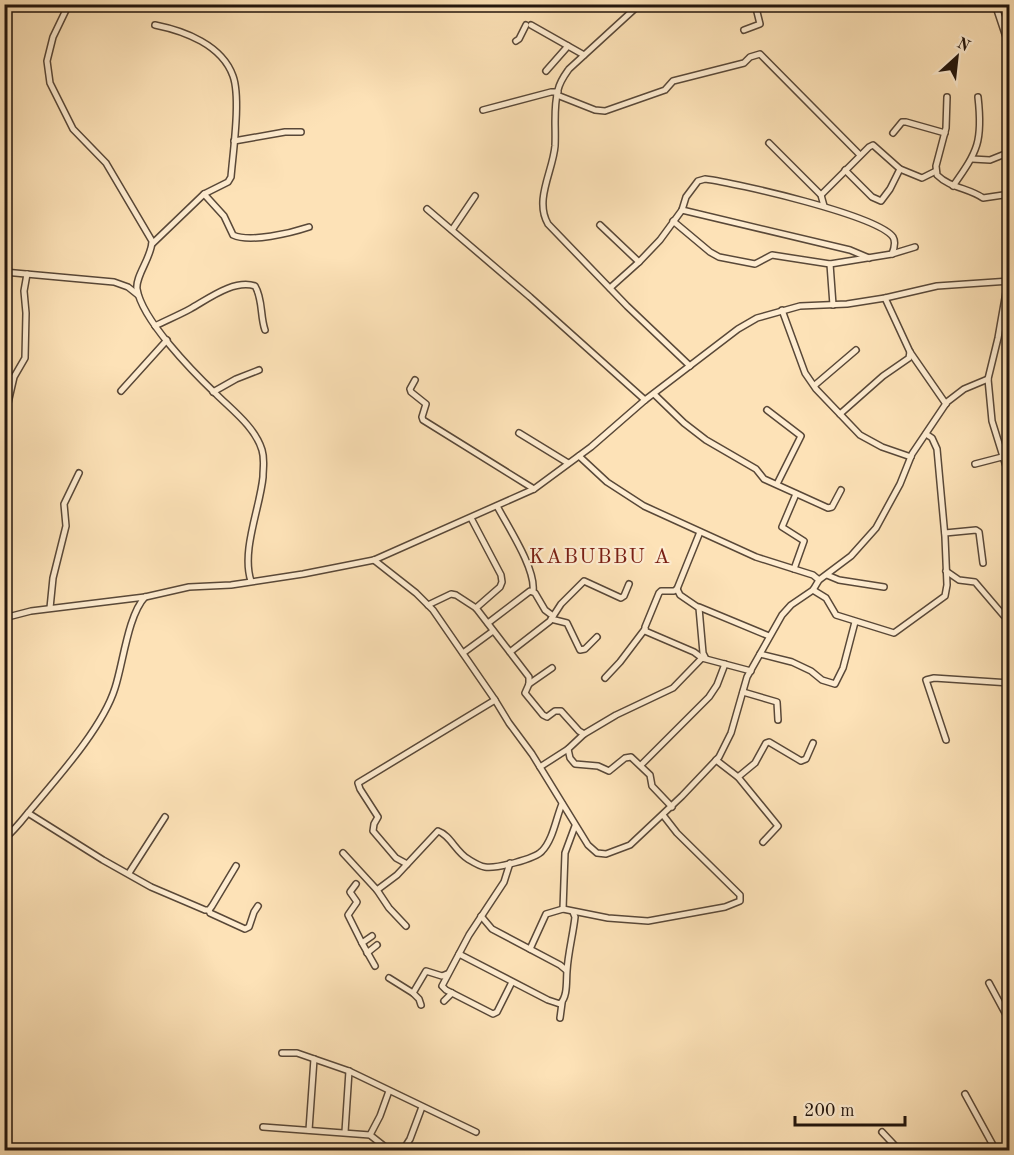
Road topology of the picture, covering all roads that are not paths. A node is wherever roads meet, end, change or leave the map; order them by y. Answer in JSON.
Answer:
{"nodes":[{"id":1,"x":640,"y":4,"type":"edge"},
{"id":2,"x":755,"y":4,"type":"edge"},
{"id":3,"x":996,"y":5,"type":"edge"},
{"id":4,"x":1010,"y":5,"type":"edge"},
{"id":5,"x":66,"y":10,"type":"dead end"},
{"id":6,"x":155,"y":25,"type":"dead end"},
{"id":7,"x":744,"y":30,"type":"dead end"},
{"id":8,"x":516,"y":41,"type":"dead end"},
{"id":9,"x":568,"y":46,"type":"junction"},
{"id":10,"x":1010,"y":49,"type":"edge"},
{"id":11,"x":584,"y":55,"type":"junction"},
{"id":12,"x":546,"y":71,"type":"dead end"},
{"id":13,"x":557,"y":93,"type":"junction"},
{"id":14,"x":947,"y":97,"type":"dead end"},
{"id":15,"x":978,"y":97,"type":"dead end"},
{"id":16,"x":483,"y":110,"type":"dead end"},
{"id":17,"x":301,"y":132,"type":"dead end"},
{"id":18,"x":893,"y":133,"type":"dead end"},
{"id":19,"x":945,"y":133,"type":"junction"},
{"id":20,"x":234,"y":141,"type":"junction"},
{"id":21,"x":769,"y":143,"type":"dead end"},
{"id":22,"x":1010,"y":152,"type":"edge"},
{"id":23,"x":860,"y":155,"type":"junction"},
{"id":24,"x":972,"y":159,"type":"junction"},
{"id":25,"x":900,"y":169,"type":"junction"},
{"id":26,"x":845,"y":170,"type":"junction"},
{"id":27,"x":936,"y":171,"type":"junction"},
{"id":28,"x":953,"y":186,"type":"junction"},
{"id":29,"x":204,"y":194,"type":"junction"},
{"id":30,"x":1010,"y":194,"type":"edge"},
{"id":31,"x":821,"y":195,"type":"junction"},
{"id":32,"x":475,"y":196,"type":"dead end"},
{"id":33,"x":824,"y":206,"type":"junction"},
{"id":34,"x":427,"y":209,"type":"dead end"},
{"id":35,"x":682,"y":210,"type":"junction"},
{"id":36,"x":673,"y":221,"type":"junction"},
{"id":37,"x":600,"y":225,"type":"dead end"},
{"id":38,"x":309,"y":227,"type":"dead end"},
{"id":39,"x":452,"y":230,"type":"junction"},
{"id":40,"x":152,"y":244,"type":"junction"},
{"id":41,"x":915,"y":247,"type":"dead end"},
{"id":42,"x":892,"y":254,"type":"junction"},
{"id":43,"x":869,"y":259,"type":"junction"},
{"id":44,"x":639,"y":262,"type":"junction"},
{"id":45,"x":830,"y":264,"type":"junction"},
{"id":46,"x":4,"y":272,"type":"edge"},
{"id":47,"x":27,"y":274,"type":"junction"},
{"id":48,"x":1009,"y":281,"type":"edge"},
{"id":49,"x":137,"y":283,"type":"junction"},
{"id":50,"x":128,"y":287,"type":"junction"},
{"id":51,"x":610,"y":288,"type":"junction"},
{"id":52,"x":139,"y":296,"type":"junction"},
{"id":53,"x":885,"y":298,"type":"junction"},
{"id":54,"x":833,"y":305,"type":"junction"},
{"id":55,"x":782,"y":310,"type":"junction"},
{"id":56,"x":155,"y":326,"type":"junction"},
{"id":57,"x":265,"y":330,"type":"dead end"},
{"id":58,"x":167,"y":340,"type":"junction"},
{"id":59,"x":856,"y":350,"type":"dead end"},
{"id":60,"x":911,"y":355,"type":"junction"},
{"id":61,"x":690,"y":366,"type":"junction"},
{"id":62,"x":259,"y":370,"type":"dead end"},
{"id":63,"x":988,"y":379,"type":"junction"},
{"id":64,"x":415,"y":380,"type":"dead end"},
{"id":65,"x":815,"y":385,"type":"junction"},
{"id":66,"x":121,"y":391,"type":"dead end"},
{"id":67,"x":213,"y":392,"type":"junction"},
{"id":68,"x":654,"y":394,"type":"junction"},
{"id":69,"x":645,"y":400,"type":"junction"},
{"id":70,"x":4,"y":402,"type":"edge"},
{"id":71,"x":946,"y":404,"type":"junction"},
{"id":72,"x":767,"y":410,"type":"dead end"},
{"id":73,"x":840,"y":414,"type":"junction"},
{"id":74,"x":519,"y":433,"type":"dead end"},
{"id":75,"x":926,"y":434,"type":"junction"},
{"id":76,"x":579,"y":456,"type":"junction"},
{"id":77,"x":911,"y":457,"type":"junction"},
{"id":78,"x":1002,"y":457,"type":"junction"},
{"id":79,"x":568,"y":463,"type":"junction"},
{"id":80,"x":975,"y":464,"type":"dead end"},
{"id":81,"x":79,"y":474,"type":"dead end"},
{"id":82,"x":1010,"y":479,"type":"edge"},
{"id":83,"x":777,"y":484,"type":"junction"},
{"id":84,"x":534,"y":489,"type":"junction"},
{"id":85,"x":841,"y":490,"type":"dead end"},
{"id":86,"x":796,"y":494,"type":"junction"},
{"id":87,"x":497,"y":506,"type":"junction"},
{"id":88,"x":471,"y":518,"type":"junction"},
{"id":89,"x":700,"y":532,"type":"junction"},
{"id":90,"x":945,"y":533,"type":"junction"},
{"id":91,"x":374,"y":560,"type":"junction"},
{"id":92,"x":983,"y":563,"type":"dead end"},
{"id":93,"x":794,"y":569,"type":"junction"},
{"id":94,"x":946,"y":571,"type":"junction"},
{"id":95,"x":827,"y":575,"type":"junction"},
{"id":96,"x":819,"y":580,"type":"junction"},
{"id":97,"x":251,"y":581,"type":"junction"},
{"id":98,"x":629,"y":584,"type":"dead end"},
{"id":99,"x":884,"y":587,"type":"dead end"},
{"id":100,"x":813,"y":590,"type":"junction"},
{"id":101,"x":533,"y":591,"type":"junction"},
{"id":102,"x":676,"y":592,"type":"junction"},
{"id":103,"x":145,"y":597,"type":"junction"},
{"id":104,"x":428,"y":605,"type":"junction"},
{"id":105,"x":699,"y":607,"type":"junction"},
{"id":106,"x":50,"y":608,"type":"junction"},
{"id":107,"x":476,"y":608,"type":"junction"},
{"id":108,"x":552,"y":617,"type":"junction"},
{"id":109,"x":4,"y":618,"type":"edge"},
{"id":110,"x":1010,"y":618,"type":"edge"},
{"id":111,"x":855,"y":622,"type":"junction"},
{"id":112,"x":488,"y":623,"type":"junction"},
{"id":113,"x":645,"y":629,"type":"junction"},
{"id":114,"x":493,"y":631,"type":"junction"},
{"id":115,"x":769,"y":636,"type":"junction"},
{"id":116,"x":597,"y":638,"type":"dead end"},
{"id":117,"x":510,"y":652,"type":"junction"},
{"id":118,"x":463,"y":653,"type":"junction"},
{"id":119,"x":760,"y":654,"type":"junction"},
{"id":120,"x":702,"y":656,"type":"junction"},
{"id":121,"x":725,"y":664,"type":"junction"},
{"id":122,"x":552,"y":668,"type":"dead end"},
{"id":123,"x":751,"y":671,"type":"junction"},
{"id":124,"x":605,"y":678,"type":"dead end"},
{"id":125,"x":1010,"y":683,"type":"edge"},
{"id":126,"x":529,"y":684,"type":"junction"},
{"id":127,"x":743,"y":692,"type":"junction"},
{"id":128,"x":495,"y":699,"type":"junction"},
{"id":129,"x":778,"y":720,"type":"dead end"},
{"id":130,"x":584,"y":734,"type":"junction"},
{"id":131,"x":946,"y":740,"type":"dead end"},
{"id":132,"x":813,"y":743,"type":"dead end"},
{"id":133,"x":568,"y":749,"type":"junction"},
{"id":134,"x":716,"y":760,"type":"junction"},
{"id":135,"x":641,"y":765,"type":"junction"},
{"id":136,"x":540,"y":767,"type":"junction"},
{"id":137,"x":738,"y":777,"type":"junction"},
{"id":138,"x":562,"y":804,"type":"junction"},
{"id":139,"x":672,"y":807,"type":"junction"},
{"id":140,"x":28,"y":813,"type":"junction"},
{"id":141,"x":663,"y":815,"type":"junction"},
{"id":142,"x":165,"y":817,"type":"dead end"},
{"id":143,"x":575,"y":825,"type":"junction"},
{"id":144,"x":4,"y":839,"type":"edge"},
{"id":145,"x":763,"y":842,"type":"dead end"},
{"id":146,"x":343,"y":853,"type":"dead end"},
{"id":147,"x":510,"y":863,"type":"junction"},
{"id":148,"x":407,"y":864,"type":"junction"},
{"id":149,"x":236,"y":866,"type":"dead end"},
{"id":150,"x":129,"y":873,"type":"junction"},
{"id":151,"x":356,"y":884,"type":"dead end"},
{"id":152,"x":377,"y":890,"type":"junction"},
{"id":153,"x":258,"y":906,"type":"dead end"},
{"id":154,"x":563,"y":909,"type":"junction"},
{"id":155,"x":209,"y":910,"type":"junction"},
{"id":156,"x":573,"y":912,"type":"junction"},
{"id":157,"x":481,"y":916,"type":"junction"},
{"id":158,"x":406,"y":926,"type":"dead end"},
{"id":159,"x":372,"y":936,"type":"dead end"},
{"id":160,"x":362,"y":943,"type":"junction"},
{"id":161,"x":377,"y":945,"type":"dead end"},
{"id":162,"x":530,"y":949,"type":"junction"},
{"id":163,"x":367,"y":953,"type":"junction"},
{"id":164,"x":459,"y":954,"type":"junction"},
{"id":165,"x":375,"y":966,"type":"dead end"},
{"id":166,"x":567,"y":971,"type":"junction"},
{"id":167,"x":447,"y":974,"type":"junction"},
{"id":168,"x":389,"y":978,"type":"dead end"},
{"id":169,"x":512,"y":981,"type":"junction"},
{"id":170,"x":988,"y":983,"type":"dead end"},
{"id":171,"x":413,"y":993,"type":"junction"},
{"id":172,"x":452,"y":993,"type":"junction"},
{"id":173,"x":444,"y":1001,"type":"dead end"},
{"id":174,"x":562,"y":1003,"type":"junction"},
{"id":175,"x":421,"y":1005,"type":"dead end"},
{"id":176,"x":560,"y":1018,"type":"dead end"},
{"id":177,"x":1010,"y":1022,"type":"edge"},
{"id":178,"x":282,"y":1053,"type":"dead end"},
{"id":179,"x":314,"y":1059,"type":"junction"},
{"id":180,"x":349,"y":1071,"type":"junction"},
{"id":181,"x":389,"y":1091,"type":"junction"},
{"id":182,"x":965,"y":1094,"type":"dead end"},
{"id":183,"x":422,"y":1107,"type":"junction"},
{"id":184,"x":263,"y":1127,"type":"dead end"},
{"id":185,"x":309,"y":1130,"type":"junction"},
{"id":186,"x":345,"y":1132,"type":"junction"},
{"id":187,"x":476,"y":1132,"type":"dead end"},
{"id":188,"x":882,"y":1132,"type":"dead end"},
{"id":189,"x":370,"y":1135,"type":"junction"},
{"id":190,"x":1010,"y":1147,"type":"edge"},
{"id":191,"x":389,"y":1150,"type":"edge"},
{"id":192,"x":403,"y":1150,"type":"edge"},
{"id":193,"x":899,"y":1150,"type":"edge"},
{"id":194,"x":993,"y":1150,"type":"edge"},
{"id":195,"x":1001,"y":1150,"type":"edge"}],
"edges":[{"from":1,"to":11,"type":"street"},
{"from":2,"to":7,"type":"street"},
{"from":3,"to":4,"type":"street"},
{"from":3,"to":10,"type":"street"},
{"from":5,"to":40,"type":"street"},
{"from":6,"to":20,"type":"street"},
{"from":8,"to":9,"type":"street"},
{"from":9,"to":11,"type":"street"},
{"from":9,"to":12,"type":"street"},
{"from":11,"to":13,"type":"street"},
{"from":13,"to":16,"type":"street"},
{"from":13,"to":23,"type":"street"},
{"from":13,"to":51,"type":"street"},
{"from":14,"to":19,"type":"street"},
{"from":15,"to":24,"type":"street"},
{"from":17,"to":20,"type":"street"},
{"from":18,"to":19,"type":"street"},
{"from":19,"to":27,"type":"street"},
{"from":20,"to":29,"type":"street"},
{"from":21,"to":31,"type":"street"},
{"from":22,"to":24,"type":"street"},
{"from":23,"to":25,"type":"street"},
{"from":23,"to":26,"type":"street"},
{"from":24,"to":28,"type":"street"},
{"from":25,"to":26,"type":"street"},
{"from":25,"to":27,"type":"street"},
{"from":26,"to":31,"type":"street"},
{"from":27,"to":28,"type":"street"},
{"from":28,"to":30,"type":"street"},
{"from":29,"to":38,"type":"street"},
{"from":29,"to":40,"type":"street"},
{"from":31,"to":33,"type":"street"},
{"from":32,"to":39,"type":"street"},
{"from":33,"to":35,"type":"street"},
{"from":33,"to":42,"type":"street"},
{"from":34,"to":39,"type":"street"},
{"from":35,"to":36,"type":"street"},
{"from":35,"to":43,"type":"street"},
{"from":36,"to":44,"type":"street"},
{"from":36,"to":45,"type":"street"},
{"from":37,"to":44,"type":"street"},
{"from":39,"to":69,"type":"street"},
{"from":40,"to":49,"type":"street"},
{"from":41,"to":42,"type":"street"},
{"from":42,"to":43,"type":"street"},
{"from":43,"to":45,"type":"street"},
{"from":44,"to":51,"type":"street"},
{"from":45,"to":54,"type":"street"},
{"from":46,"to":47,"type":"street"},
{"from":47,"to":50,"type":"street"},
{"from":47,"to":70,"type":"street"},
{"from":48,"to":53,"type":"street"},
{"from":48,"to":63,"type":"street"},
{"from":49,"to":50,"type":"street"},
{"from":49,"to":52,"type":"street"},
{"from":50,"to":52,"type":"street"},
{"from":51,"to":61,"type":"street"},
{"from":52,"to":56,"type":"street"},
{"from":53,"to":54,"type":"street"},
{"from":53,"to":60,"type":"street"},
{"from":54,"to":55,"type":"street"},
{"from":55,"to":61,"type":"street"},
{"from":55,"to":65,"type":"street"},
{"from":56,"to":57,"type":"street"},
{"from":56,"to":58,"type":"street"},
{"from":58,"to":66,"type":"street"},
{"from":58,"to":67,"type":"street"},
{"from":59,"to":65,"type":"street"},
{"from":60,"to":71,"type":"street"},
{"from":60,"to":73,"type":"street"},
{"from":61,"to":68,"type":"street"},
{"from":62,"to":67,"type":"street"},
{"from":63,"to":71,"type":"street"},
{"from":63,"to":78,"type":"street"},
{"from":64,"to":84,"type":"street"},
{"from":65,"to":73,"type":"street"},
{"from":67,"to":97,"type":"street"},
{"from":68,"to":69,"type":"street"},
{"from":68,"to":83,"type":"street"},
{"from":69,"to":76,"type":"street"},
{"from":71,"to":75,"type":"street"},
{"from":72,"to":83,"type":"street"},
{"from":73,"to":77,"type":"street"},
{"from":74,"to":79,"type":"street"},
{"from":75,"to":77,"type":"street"},
{"from":75,"to":90,"type":"street"},
{"from":76,"to":79,"type":"street"},
{"from":76,"to":89,"type":"street"},
{"from":77,"to":95,"type":"street"},
{"from":78,"to":80,"type":"street"},
{"from":78,"to":82,"type":"street"},
{"from":79,"to":84,"type":"street"},
{"from":81,"to":106,"type":"street"},
{"from":83,"to":86,"type":"street"},
{"from":84,"to":87,"type":"street"},
{"from":85,"to":86,"type":"street"},
{"from":86,"to":93,"type":"street"},
{"from":87,"to":88,"type":"street"},
{"from":87,"to":101,"type":"street"},
{"from":88,"to":91,"type":"street"},
{"from":88,"to":107,"type":"street"},
{"from":89,"to":93,"type":"street"},
{"from":89,"to":102,"type":"street"},
{"from":90,"to":92,"type":"street"},
{"from":90,"to":94,"type":"street"},
{"from":91,"to":97,"type":"street"},
{"from":91,"to":104,"type":"street"},
{"from":93,"to":96,"type":"street"},
{"from":94,"to":110,"type":"street"},
{"from":94,"to":111,"type":"street"},
{"from":95,"to":96,"type":"street"},
{"from":95,"to":99,"type":"street"},
{"from":96,"to":100,"type":"street"},
{"from":97,"to":103,"type":"street"},
{"from":98,"to":108,"type":"street"},
{"from":100,"to":111,"type":"street"},
{"from":100,"to":115,"type":"street"},
{"from":101,"to":108,"type":"street"},
{"from":101,"to":112,"type":"street"},
{"from":102,"to":105,"type":"street"},
{"from":102,"to":113,"type":"street"},
{"from":103,"to":106,"type":"street"},
{"from":103,"to":140,"type":"street"},
{"from":104,"to":107,"type":"street"},
{"from":104,"to":118,"type":"street"},
{"from":105,"to":115,"type":"street"},
{"from":105,"to":120,"type":"street"},
{"from":106,"to":109,"type":"street"},
{"from":107,"to":112,"type":"street"},
{"from":108,"to":116,"type":"street"},
{"from":108,"to":117,"type":"street"},
{"from":111,"to":119,"type":"street"},
{"from":112,"to":114,"type":"street"},
{"from":113,"to":120,"type":"street"},
{"from":113,"to":124,"type":"street"},
{"from":114,"to":117,"type":"street"},
{"from":114,"to":118,"type":"street"},
{"from":115,"to":119,"type":"street"},
{"from":117,"to":126,"type":"street"},
{"from":118,"to":128,"type":"street"},
{"from":119,"to":123,"type":"street"},
{"from":120,"to":121,"type":"street"},
{"from":120,"to":130,"type":"street"},
{"from":121,"to":123,"type":"street"},
{"from":121,"to":135,"type":"street"},
{"from":122,"to":126,"type":"street"},
{"from":123,"to":127,"type":"street"},
{"from":125,"to":131,"type":"street"},
{"from":126,"to":130,"type":"street"},
{"from":127,"to":129,"type":"street"},
{"from":127,"to":134,"type":"street"},
{"from":128,"to":136,"type":"street"},
{"from":128,"to":148,"type":"street"},
{"from":130,"to":133,"type":"street"},
{"from":132,"to":137,"type":"street"},
{"from":133,"to":135,"type":"street"},
{"from":133,"to":136,"type":"street"},
{"from":134,"to":137,"type":"street"},
{"from":134,"to":139,"type":"street"},
{"from":135,"to":139,"type":"street"},
{"from":136,"to":138,"type":"street"},
{"from":137,"to":145,"type":"street"},
{"from":138,"to":143,"type":"street"},
{"from":138,"to":147,"type":"street"},
{"from":139,"to":141,"type":"street"},
{"from":140,"to":144,"type":"street"},
{"from":140,"to":150,"type":"street"},
{"from":141,"to":143,"type":"street"},
{"from":141,"to":156,"type":"street"},
{"from":142,"to":150,"type":"street"},
{"from":143,"to":154,"type":"street"},
{"from":146,"to":152,"type":"street"},
{"from":147,"to":148,"type":"street"},
{"from":147,"to":157,"type":"street"},
{"from":148,"to":152,"type":"street"},
{"from":149,"to":155,"type":"street"},
{"from":150,"to":155,"type":"street"},
{"from":151,"to":160,"type":"street"},
{"from":152,"to":158,"type":"street"},
{"from":153,"to":155,"type":"street"},
{"from":154,"to":156,"type":"street"},
{"from":154,"to":162,"type":"street"},
{"from":156,"to":166,"type":"street"},
{"from":157,"to":162,"type":"street"},
{"from":157,"to":164,"type":"street"},
{"from":159,"to":160,"type":"street"},
{"from":160,"to":163,"type":"street"},
{"from":161,"to":163,"type":"street"},
{"from":162,"to":166,"type":"street"},
{"from":163,"to":165,"type":"street"},
{"from":164,"to":167,"type":"street"},
{"from":164,"to":169,"type":"street"},
{"from":166,"to":174,"type":"street"},
{"from":167,"to":171,"type":"street"},
{"from":167,"to":172,"type":"street"},
{"from":168,"to":171,"type":"street"},
{"from":169,"to":172,"type":"street"},
{"from":169,"to":174,"type":"street"},
{"from":170,"to":177,"type":"street"},
{"from":171,"to":175,"type":"street"},
{"from":172,"to":173,"type":"street"},
{"from":174,"to":176,"type":"street"},
{"from":178,"to":179,"type":"street"},
{"from":179,"to":180,"type":"street"},
{"from":179,"to":185,"type":"street"},
{"from":180,"to":181,"type":"street"},
{"from":180,"to":186,"type":"street"},
{"from":181,"to":183,"type":"street"},
{"from":181,"to":189,"type":"street"},
{"from":182,"to":194,"type":"street"},
{"from":183,"to":187,"type":"street"},
{"from":183,"to":192,"type":"street"},
{"from":184,"to":185,"type":"street"},
{"from":185,"to":186,"type":"street"},
{"from":186,"to":189,"type":"street"},
{"from":188,"to":193,"type":"street"},
{"from":189,"to":191,"type":"street"},
{"from":190,"to":195,"type":"street"}]}
